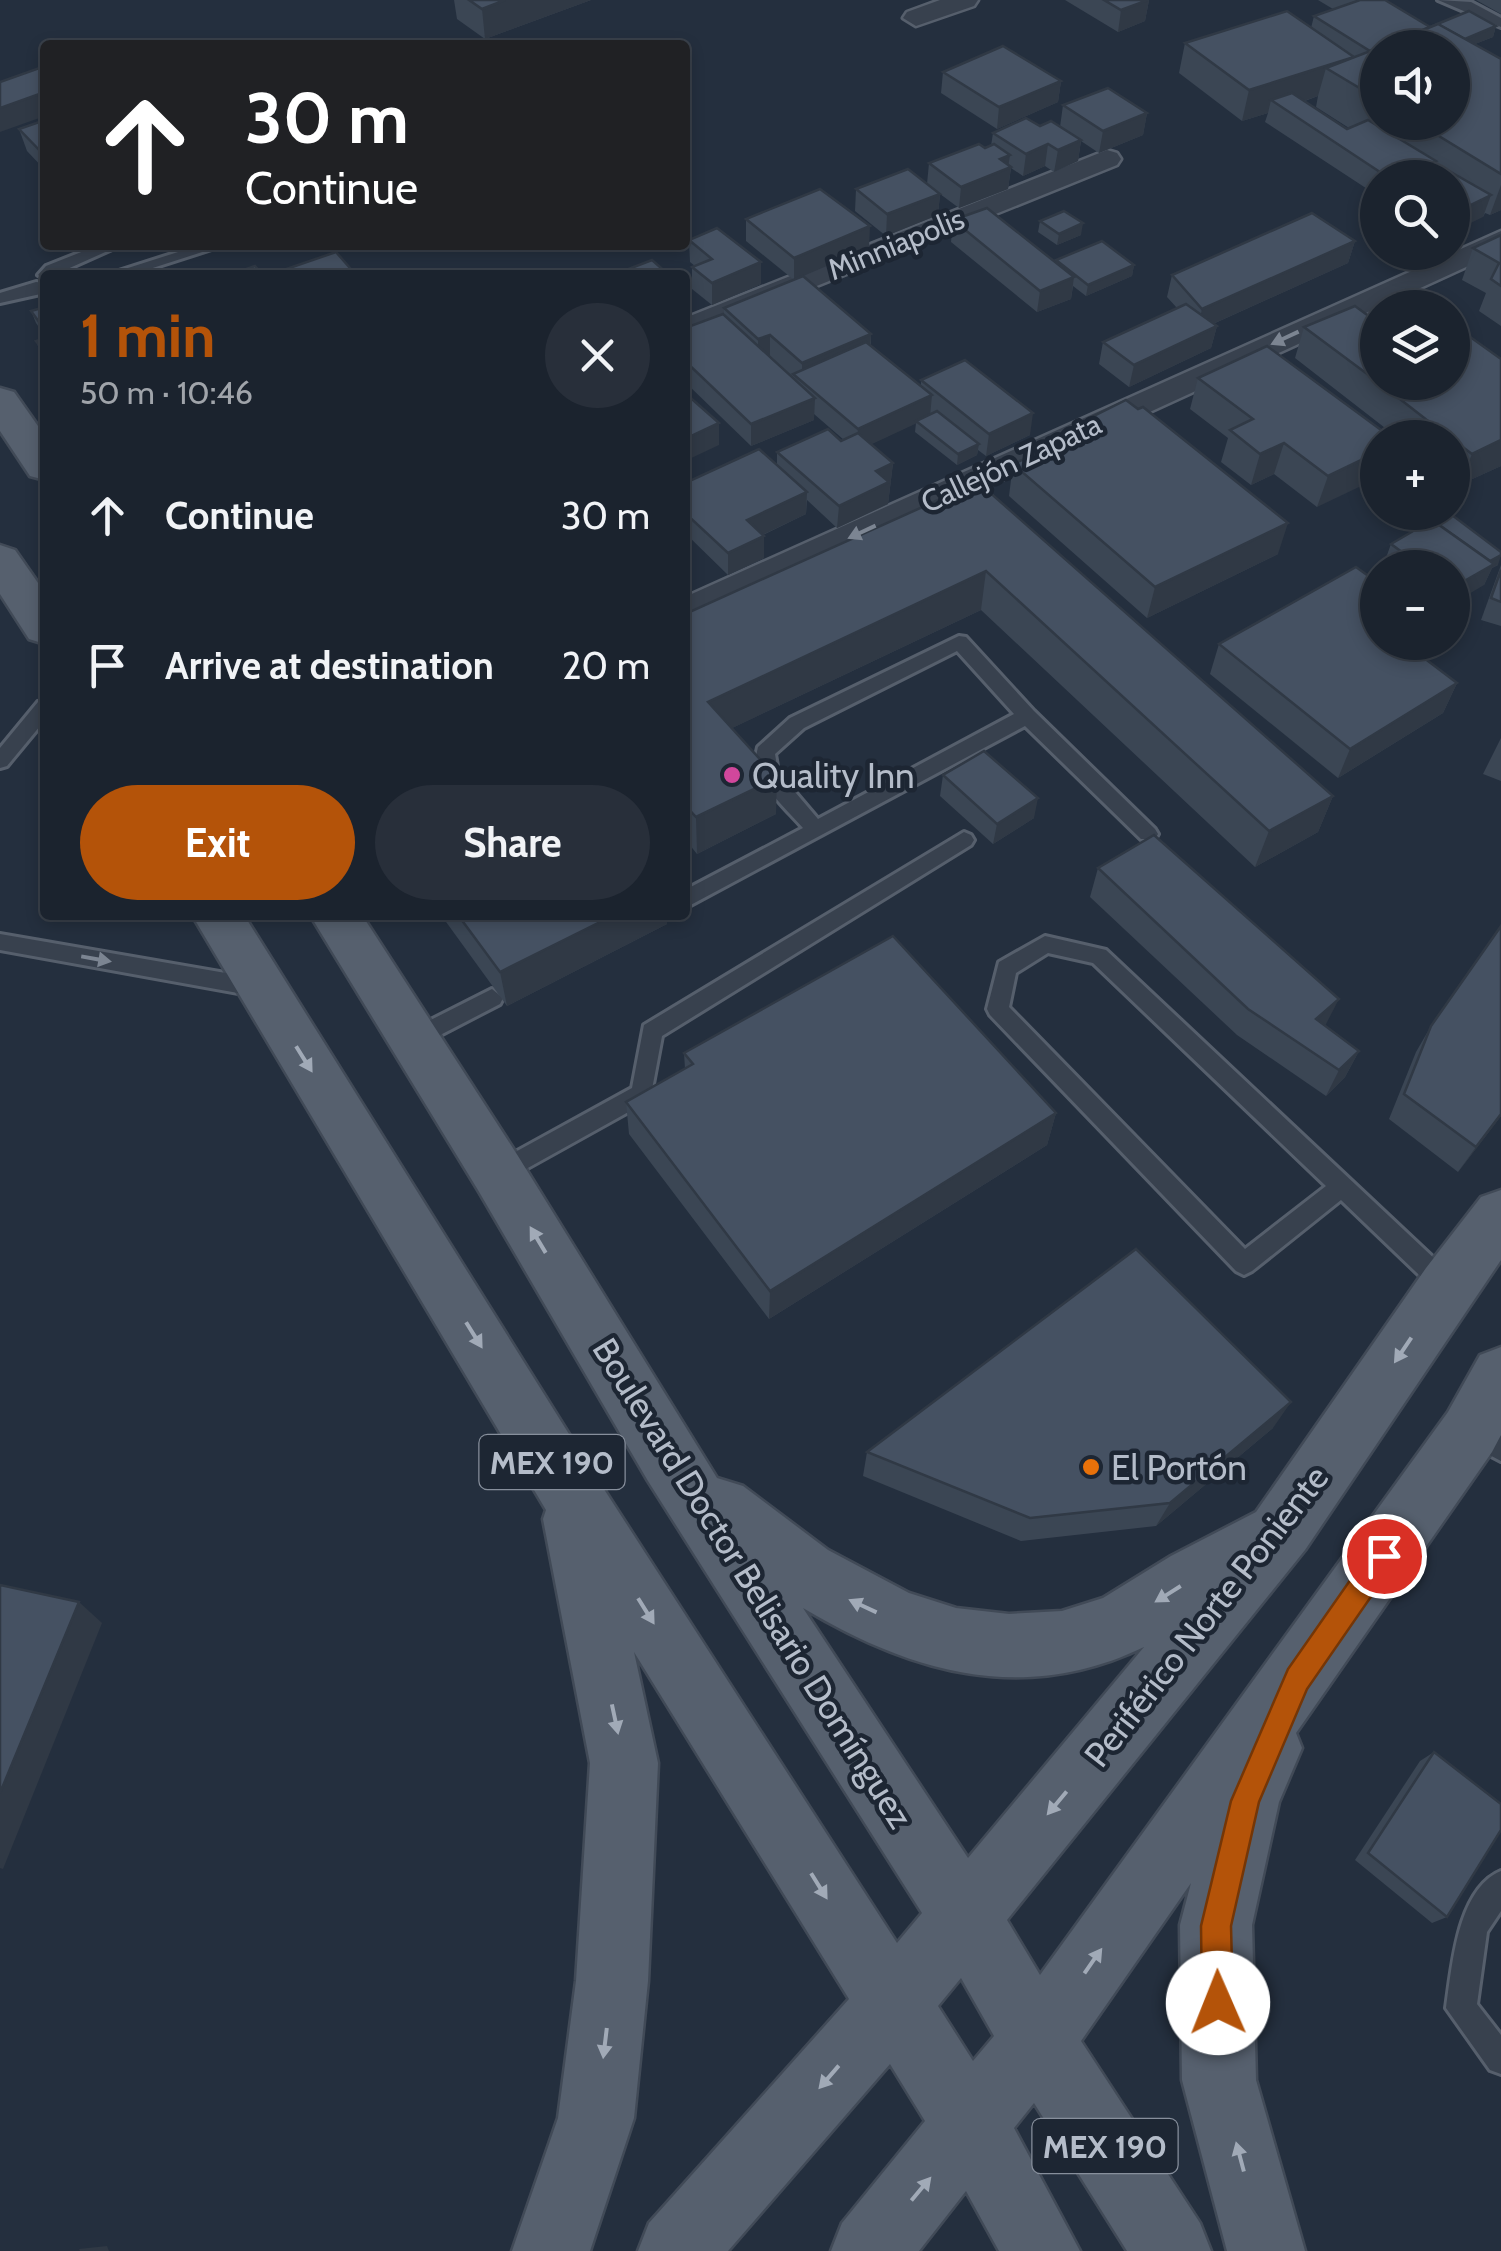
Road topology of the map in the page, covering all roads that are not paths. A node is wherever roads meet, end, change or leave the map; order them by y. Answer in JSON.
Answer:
{"nodes":[{"id":1,"x":965,"y":0,"type":"edge"},
{"id":2,"x":1445,"y":0,"type":"edge"},
{"id":3,"x":916,"y":18,"type":"dead end"},
{"id":4,"x":1501,"y":23,"type":"edge"},
{"id":5,"x":1107,"y":159,"type":"edge"},
{"id":6,"x":1501,"y":240,"type":"edge"},
{"id":7,"x":100,"y":250,"type":"edge"},
{"id":8,"x":199,"y":250,"type":"edge"},
{"id":9,"x":51,"y":270,"type":"edge"},
{"id":10,"x":131,"y":270,"type":"edge"},
{"id":11,"x":40,"y":282,"type":"edge"},
{"id":12,"x":0,"y":298,"type":"edge"},
{"id":13,"x":690,"y":328,"type":"edge"},
{"id":14,"x":0,"y":400,"type":"edge"},
{"id":15,"x":40,"y":460,"type":"edge"},
{"id":16,"x":0,"y":560,"type":"edge"},
{"id":17,"x":690,"y":610,"type":"edge"},
{"id":18,"x":40,"y":620,"type":"edge"},
{"id":19,"x":40,"y":713,"type":"edge"},
{"id":20,"x":1027,"y":716,"type":"junction"},
{"id":21,"x":0,"y":760,"type":"edge"},
{"id":22,"x":817,"y":830,"type":"junction"},
{"id":23,"x":1148,"y":834,"type":"edge"},
{"id":24,"x":964,"y":840,"type":"dead end"},
{"id":25,"x":690,"y":897,"type":"edge"},
{"id":26,"x":220,"y":920,"type":"edge"},
{"id":27,"x":337,"y":920,"type":"edge"},
{"id":28,"x":0,"y":942,"type":"edge"},
{"id":29,"x":260,"y":988,"type":"junction"},
{"id":30,"x":492,"y":998,"type":"edge"},
{"id":31,"x":411,"y":1040,"type":"junction"},
{"id":32,"x":498,"y":1173,"type":"junction"},
{"id":33,"x":1342,"y":1186,"type":"junction"},
{"id":34,"x":1501,"y":1214,"type":"edge"},
{"id":35,"x":1447,"y":1286,"type":"junction"},
{"id":36,"x":1501,"y":1376,"type":"edge"},
{"id":37,"x":1486,"y":1440,"type":"edge"},
{"id":38,"x":670,"y":1460,"type":"junction"},
{"id":39,"x":567,"y":1487,"type":"junction"},
{"id":40,"x":1283,"y":1528,"type":"junction"},
{"id":41,"x":1298,"y":1679,"type":"junction"},
{"id":42,"x":1501,"y":1885,"type":"edge"},
{"id":43,"x":964,"y":1914,"type":"junction"},
{"id":44,"x":893,"y":2004,"type":"junction"},
{"id":45,"x":1037,"y":2040,"type":"junction"},
{"id":46,"x":1501,"y":2059,"type":"edge"},
{"id":47,"x":972,"y":2127,"type":"junction"},
{"id":48,"x":551,"y":2251,"type":"edge"},
{"id":49,"x":677,"y":2251,"type":"edge"},
{"id":50,"x":870,"y":2251,"type":"edge"},
{"id":51,"x":1041,"y":2251,"type":"edge"},
{"id":52,"x":1172,"y":2251,"type":"edge"},
{"id":53,"x":1266,"y":2251,"type":"edge"}],
"edges":[{"from":1,"to":3,"type":"street"},
{"from":2,"to":4,"type":"lane"},
{"from":5,"to":13,"type":"street","name":"Minniapolis"},
{"from":6,"to":17,"type":"street","name":"Callejón Zapata","one_way":true},
{"from":7,"to":9,"type":"lane"},
{"from":8,"to":10,"type":"lane"},
{"from":11,"to":12,"type":"lane"},
{"from":14,"to":15,"type":"main road"},
{"from":16,"to":18,"type":"main road"},
{"from":19,"to":21,"type":"lane"},
{"from":20,"to":22,"type":"lane"},
{"from":20,"to":22,"type":"lane"},
{"from":20,"to":23,"type":"lane"},
{"from":22,"to":25,"type":"lane"},
{"from":24,"to":32,"type":"lane"},
{"from":26,"to":29,"type":"main road","number":"MEX 190"},
{"from":27,"to":31,"type":"main road","name":"Boulevard Doctor Belisario Domínguez","number":"MEX 190"},
{"from":28,"to":29,"type":"lane","one_way":true},
{"from":29,"to":39,"type":"main road","number":"MEX 190","one_way":true},
{"from":30,"to":31,"type":"lane"},
{"from":31,"to":32,"type":"main road","name":"Boulevard Doctor Belisario Domínguez","number":"MEX 190"},
{"from":38,"to":32,"type":"main road","name":"Boulevard Doctor Belisario Domínguez","number":"MEX 190","one_way":true},
{"from":33,"to":33,"type":"lane"},
{"from":33,"to":35,"type":"lane"},
{"from":34,"to":35,"type":"main road","name":"Periférico Norte Poniente"},
{"from":35,"to":40,"type":"main road","name":"Periférico Norte Poniente","one_way":true},
{"from":36,"to":37,"type":"main road"},
{"from":37,"to":41,"type":"main road"},
{"from":40,"to":38,"type":"main road","one_way":true},
{"from":38,"to":43,"type":"main road","name":"Boulevard Doctor Belisario Domínguez","number":"MEX 190"},
{"from":39,"to":44,"type":"main road","number":"MEX 190","one_way":true},
{"from":39,"to":48,"type":"main road","one_way":true},
{"from":40,"to":43,"type":"main road","name":"Periférico Norte Poniente","one_way":true},
{"from":45,"to":41,"type":"main road","one_way":true},
{"from":53,"to":41,"type":"main road","one_way":true},
{"from":42,"to":46,"type":"lane"},
{"from":43,"to":44,"type":"main road","name":"Periférico Norte Poniente"},
{"from":43,"to":45,"type":"main road","name":"Boulevard Doctor Belisario Domínguez","number":"MEX 190"},
{"from":44,"to":47,"type":"main road","number":"MEX 190"},
{"from":44,"to":49,"type":"main road","name":"Periférico Norte Poniente","one_way":true},
{"from":45,"to":47,"type":"main road"},
{"from":45,"to":52,"type":"main road","name":"Boulevard Doctor Belisario Domínguez","number":"MEX 190"},
{"from":50,"to":47,"type":"main road","one_way":true},
{"from":47,"to":51,"type":"main road","number":"MEX 190"}]}
